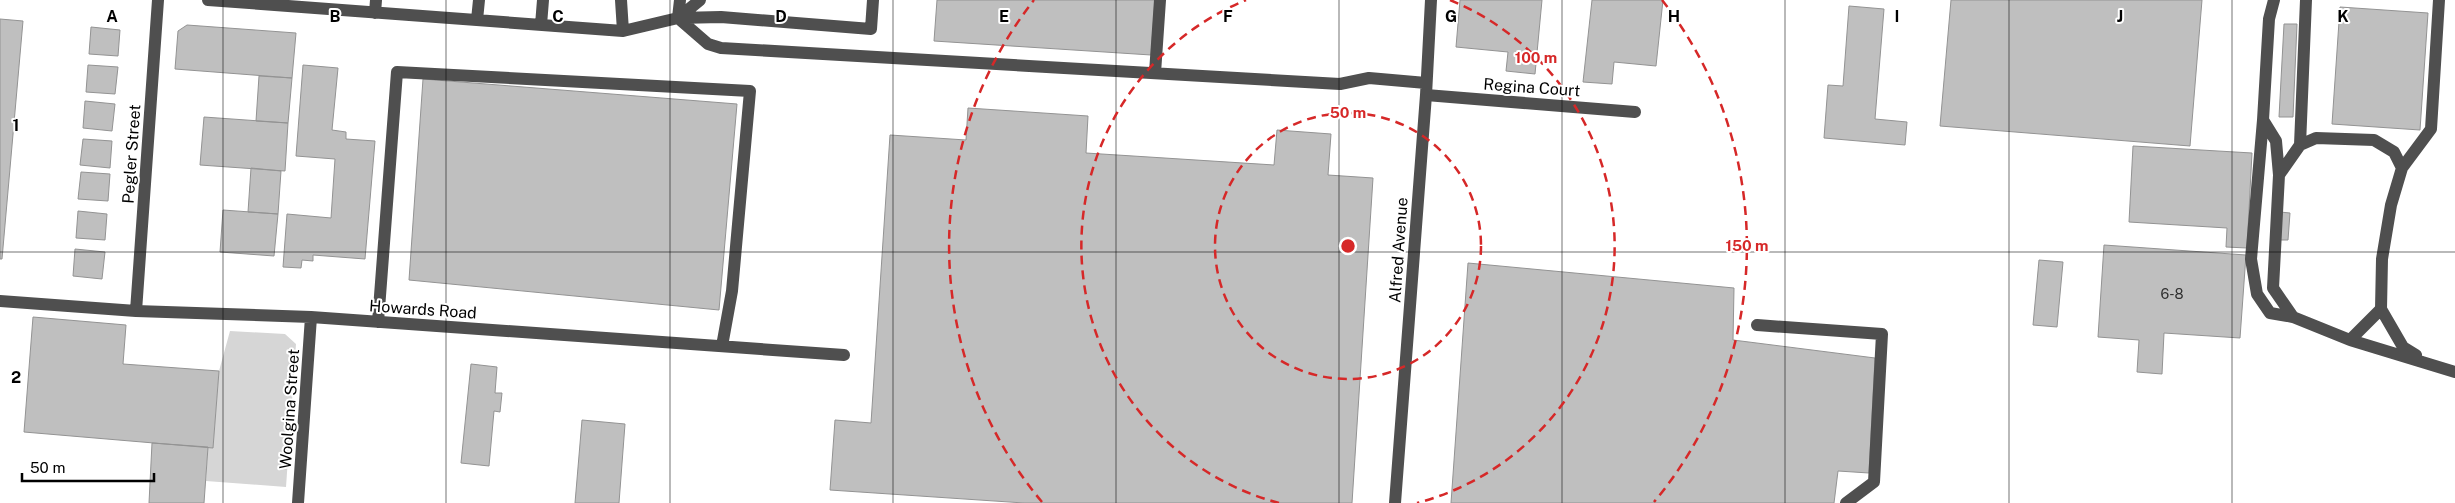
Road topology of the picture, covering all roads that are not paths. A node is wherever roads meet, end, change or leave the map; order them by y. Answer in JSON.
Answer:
{"nodes":[{"id":1,"x":158,"y":0,"type":"edge"},
{"id":2,"x":208,"y":0,"type":"edge"},
{"id":3,"x":479,"y":0,"type":"edge"},
{"id":4,"x":543,"y":0,"type":"edge"},
{"id":5,"x":621,"y":0,"type":"edge"},
{"id":6,"x":680,"y":0,"type":"edge"},
{"id":7,"x":700,"y":0,"type":"edge"},
{"id":8,"x":873,"y":0,"type":"edge"},
{"id":9,"x":1160,"y":0,"type":"edge"},
{"id":10,"x":1431,"y":0,"type":"edge"},
{"id":11,"x":2274,"y":0,"type":"edge"},
{"id":12,"x":2306,"y":0,"type":"edge"},
{"id":13,"x":2439,"y":0,"type":"edge"},
{"id":14,"x":375,"y":6,"type":"edge"},
{"id":15,"x":678,"y":18,"type":"junction"},
{"id":16,"x":477,"y":20,"type":"junction"},
{"id":17,"x":541,"y":25,"type":"junction"},
{"id":18,"x":623,"y":31,"type":"junction"},
{"id":19,"x":1156,"y":73,"type":"junction"},
{"id":20,"x":1426,"y":89,"type":"junction"},
{"id":21,"x":1635,"y":112,"type":"dead end"},
{"id":22,"x":2263,"y":120,"type":"junction"},
{"id":23,"x":2300,"y":145,"type":"junction"},
{"id":24,"x":2402,"y":168,"type":"junction"},
{"id":25,"x":2279,"y":175,"type":"junction"},
{"id":26,"x":0,"y":301,"type":"edge"},
{"id":27,"x":2381,"y":309,"type":"junction"},
{"id":28,"x":136,"y":311,"type":"junction"},
{"id":29,"x":311,"y":317,"type":"junction"},
{"id":30,"x":2292,"y":317,"type":"junction"},
{"id":31,"x":378,"y":322,"type":"junction"},
{"id":32,"x":1757,"y":325,"type":"dead end"},
{"id":33,"x":2350,"y":340,"type":"junction"},
{"id":34,"x":722,"y":346,"type":"junction"},
{"id":35,"x":844,"y":355,"type":"dead end"},
{"id":36,"x":2430,"y":364,"type":"junction"},
{"id":37,"x":2455,"y":372,"type":"edge"},
{"id":38,"x":298,"y":503,"type":"edge"},
{"id":39,"x":1395,"y":503,"type":"edge"},
{"id":40,"x":1846,"y":503,"type":"edge"}],
"edges":[{"from":1,"to":28,"type":"street","name":"Pegler Street"},
{"from":2,"to":14,"type":"street"},
{"from":3,"to":16,"type":"street"},
{"from":4,"to":17,"type":"street"},
{"from":5,"to":18,"type":"street"},
{"from":6,"to":15,"type":"street"},
{"from":7,"to":15,"type":"street"},
{"from":8,"to":15,"type":"street"},
{"from":9,"to":19,"type":"street"},
{"from":10,"to":20,"type":"street","name":"Alfred Avenue"},
{"from":11,"to":22,"type":"street"},
{"from":12,"to":23,"type":"street"},
{"from":13,"to":24,"type":"street"},
{"from":14,"to":16,"type":"street"},
{"from":15,"to":18,"type":"street"},
{"from":15,"to":19,"type":"street","name":"Regina Court"},
{"from":16,"to":17,"type":"street"},
{"from":17,"to":18,"type":"street"},
{"from":19,"to":20,"type":"street","name":"Regina Court"},
{"from":20,"to":21,"type":"street","name":"Regina Court"},
{"from":20,"to":39,"type":"street","name":"Alfred Avenue"},
{"from":22,"to":25,"type":"street"},
{"from":22,"to":30,"type":"street"},
{"from":23,"to":24,"type":"street"},
{"from":23,"to":25,"type":"street"},
{"from":24,"to":27,"type":"street"},
{"from":25,"to":30,"type":"street"},
{"from":26,"to":28,"type":"street","name":"Howards Road"},
{"from":27,"to":33,"type":"street"},
{"from":27,"to":36,"type":"street"},
{"from":28,"to":29,"type":"street","name":"Howards Road"},
{"from":29,"to":31,"type":"street","name":"Howards Road"},
{"from":29,"to":38,"type":"street","name":"Woolgina Street"},
{"from":30,"to":33,"type":"street"},
{"from":31,"to":34,"type":"street","name":"Howards Road"},
{"from":31,"to":34,"type":"street"},
{"from":32,"to":40,"type":"street"},
{"from":33,"to":36,"type":"street"},
{"from":34,"to":35,"type":"street","name":"Howards Road"},
{"from":36,"to":37,"type":"street"}]}
